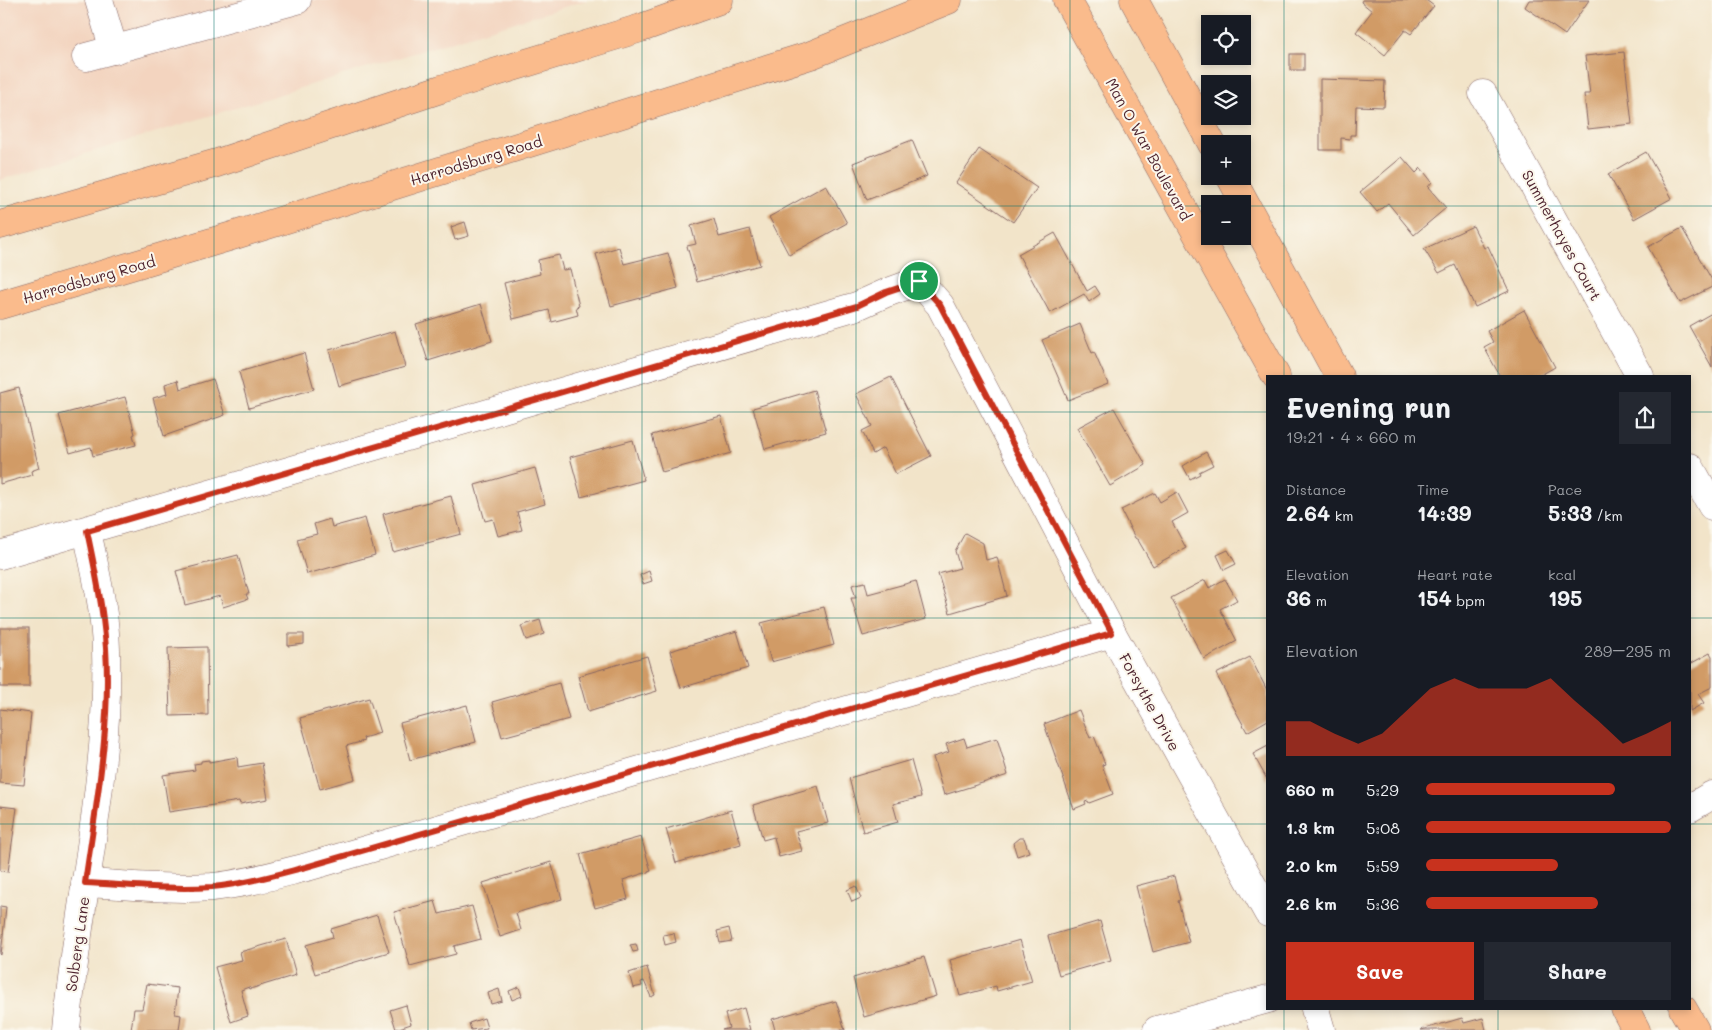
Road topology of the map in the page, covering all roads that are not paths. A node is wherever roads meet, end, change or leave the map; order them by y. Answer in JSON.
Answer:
{"nodes":[{"id":1,"x":99,"y":0,"type":"edge"},
{"id":2,"x":297,"y":0,"type":"edge"},
{"id":3,"x":719,"y":0,"type":"edge"},
{"id":4,"x":948,"y":0,"type":"edge"},
{"id":5,"x":1067,"y":0,"type":"edge"},
{"id":6,"x":1134,"y":0,"type":"edge"},
{"id":7,"x":114,"y":50,"type":"junction"},
{"id":8,"x":86,"y":57,"type":"dead end"},
{"id":9,"x":1483,"y":94,"type":"dead end"},
{"id":10,"x":1207,"y":135,"type":"edge"},
{"id":11,"x":1235,"y":185,"type":"edge"},
{"id":12,"x":0,"y":225,"type":"edge"},
{"id":13,"x":0,"y":305,"type":"edge"},
{"id":14,"x":1275,"y":375,"type":"edge"},
{"id":15,"x":1338,"y":375,"type":"edge"},
{"id":16,"x":1639,"y":375,"type":"edge"},
{"id":17,"x":1691,"y":469,"type":"edge"},
{"id":18,"x":1712,"y":506,"type":"edge"},
{"id":19,"x":87,"y":531,"type":"junction"},
{"id":20,"x":0,"y":555,"type":"edge"},
{"id":21,"x":1112,"y":633,"type":"junction"},
{"id":22,"x":1712,"y":795,"type":"edge"},
{"id":23,"x":1691,"y":807,"type":"edge"},
{"id":24,"x":85,"y":883,"type":"junction"},
{"id":25,"x":1266,"y":909,"type":"edge"},
{"id":26,"x":1266,"y":1000,"type":"edge"},
{"id":27,"x":1315,"y":1010,"type":"edge"},
{"id":28,"x":1626,"y":1010,"type":"edge"},
{"id":29,"x":1684,"y":1010,"type":"edge"},
{"id":30,"x":66,"y":1030,"type":"edge"},
{"id":31,"x":1157,"y":1030,"type":"edge"},
{"id":32,"x":1321,"y":1030,"type":"edge"},
{"id":33,"x":1636,"y":1030,"type":"edge"},
{"id":34,"x":1694,"y":1030,"type":"edge"}],
"edges":[{"from":1,"to":7,"type":"street"},
{"from":2,"to":7,"type":"street"},
{"from":3,"to":12,"type":"main road"},
{"from":4,"to":13,"type":"main road","name":"Harrodsburg Road"},
{"from":5,"to":14,"type":"main road","name":"Man O War Boulevard"},
{"from":6,"to":10,"type":"main road"},
{"from":7,"to":8,"type":"street"},
{"from":9,"to":16,"type":"street","name":"Summerhayes Court"},
{"from":11,"to":15,"type":"main road"},
{"from":17,"to":18,"type":"street"},
{"from":19,"to":20,"type":"street","name":"Forsythe Drive"},
{"from":19,"to":21,"type":"street","name":"Forsythe Drive"},
{"from":19,"to":24,"type":"street","name":"Solberg Lane"},
{"from":21,"to":24,"type":"street"},
{"from":21,"to":25,"type":"street","name":"Forsythe Drive"},
{"from":22,"to":23,"type":"street"},
{"from":24,"to":30,"type":"street","name":"Solberg Lane"},
{"from":26,"to":31,"type":"street"},
{"from":27,"to":32,"type":"street"},
{"from":28,"to":33,"type":"main road"},
{"from":29,"to":34,"type":"main road"}]}
